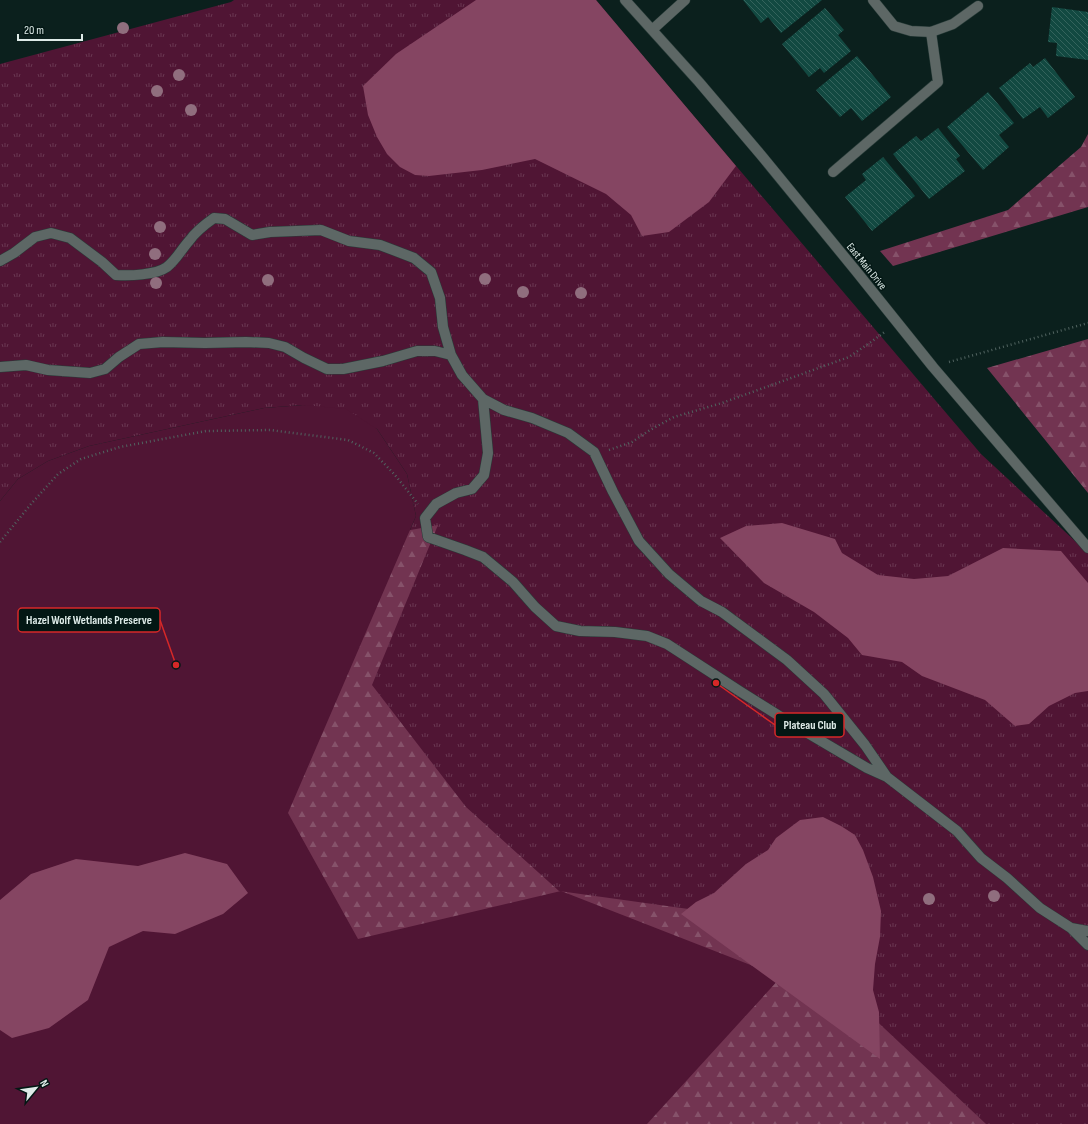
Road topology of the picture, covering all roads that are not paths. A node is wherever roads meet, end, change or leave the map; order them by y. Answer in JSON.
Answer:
{"nodes":[{"id":1,"x":685,"y":0,"type":"edge"},
{"id":2,"x":873,"y":0,"type":"edge"},
{"id":3,"x":630,"y":1,"type":"edge"},
{"id":4,"x":978,"y":6,"type":"dead end"},
{"id":5,"x":652,"y":30,"type":"junction"},
{"id":6,"x":931,"y":32,"type":"junction"},
{"id":7,"x":833,"y":172,"type":"dead end"},
{"id":8,"x":0,"y":261,"type":"edge"},
{"id":9,"x":451,"y":355,"type":"junction"},
{"id":10,"x":0,"y":367,"type":"edge"},
{"id":11,"x":483,"y":399,"type":"junction"},
{"id":12,"x":1088,"y":548,"type":"edge"},
{"id":13,"x":888,"y":777,"type":"junction"},
{"id":14,"x":1071,"y":928,"type":"junction"},
{"id":15,"x":1088,"y":931,"type":"edge"},
{"id":16,"x":1088,"y":945,"type":"edge"}],
"edges":[{"from":1,"to":5,"type":"street"},
{"from":2,"to":6,"type":"street"},
{"from":3,"to":5,"type":"street","name":"East Main Drive"},
{"from":4,"to":6,"type":"street"},
{"from":5,"to":12,"type":"street","name":"East Main Drive"},
{"from":6,"to":7,"type":"street"},
{"from":8,"to":9,"type":"street"},
{"from":9,"to":10,"type":"street"},
{"from":9,"to":11,"type":"street"},
{"from":11,"to":13,"type":"street"},
{"from":11,"to":13,"type":"street"},
{"from":13,"to":14,"type":"street"},
{"from":14,"to":15,"type":"street"},
{"from":14,"to":16,"type":"street"}]}
